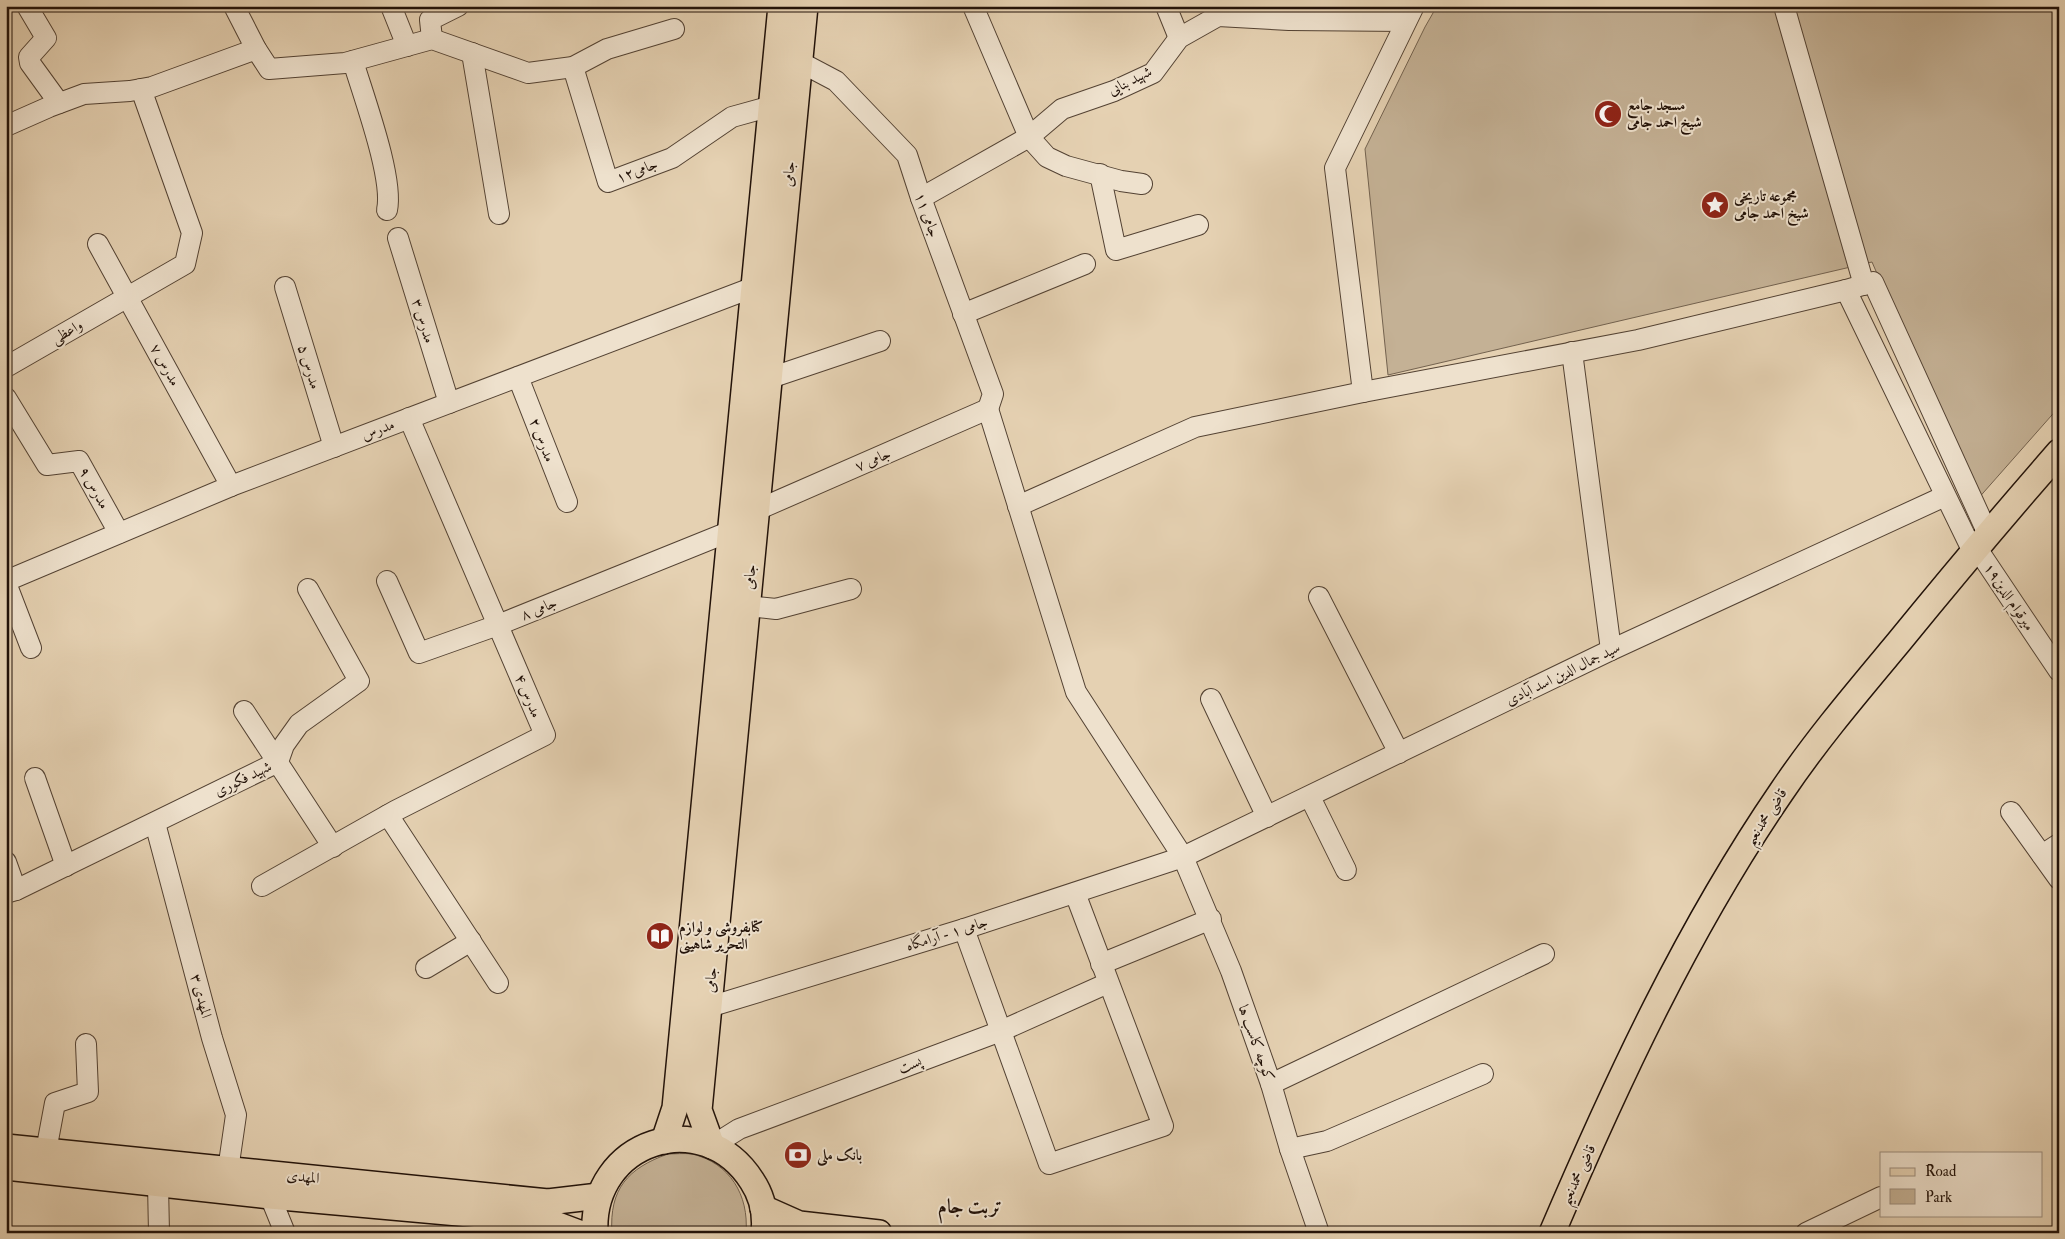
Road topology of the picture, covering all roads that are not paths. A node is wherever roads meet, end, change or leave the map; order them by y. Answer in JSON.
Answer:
{"nodes":[{"id":1,"x":27,"y":6,"type":"edge"},
{"id":2,"x":234,"y":6,"type":"edge"},
{"id":3,"x":392,"y":6,"type":"edge"},
{"id":4,"x":458,"y":6,"type":"edge"},
{"id":5,"x":781,"y":6,"type":"edge"},
{"id":6,"x":806,"y":6,"type":"edge"},
{"id":7,"x":972,"y":6,"type":"edge"},
{"id":8,"x":1166,"y":6,"type":"edge"},
{"id":9,"x":1784,"y":6,"type":"edge"},
{"id":10,"x":1289,"y":13,"type":"edge"},
{"id":11,"x":1410,"y":13,"type":"edge"},
{"id":12,"x":674,"y":29,"type":"dead end"},
{"id":13,"x":1179,"y":38,"type":"junction"},
{"id":14,"x":432,"y":39,"type":"junction"},
{"id":15,"x":407,"y":46,"type":"junction"},
{"id":16,"x":256,"y":49,"type":"junction"},
{"id":17,"x":472,"y":53,"type":"junction"},
{"id":18,"x":353,"y":60,"type":"junction"},
{"id":19,"x":800,"y":62,"type":"junction"},
{"id":20,"x":573,"y":67,"type":"junction"},
{"id":21,"x":141,"y":89,"type":"junction"},
{"id":22,"x":59,"y":103,"type":"junction"},
{"id":23,"x":772,"y":106,"type":"junction"},
{"id":24,"x":6,"y":126,"type":"edge"},
{"id":25,"x":1029,"y":137,"type":"junction"},
{"id":26,"x":1100,"y":174,"type":"junction"},
{"id":27,"x":1142,"y":184,"type":"dead end"},
{"id":28,"x":921,"y":198,"type":"junction"},
{"id":29,"x":387,"y":210,"type":"dead end"},
{"id":30,"x":499,"y":214,"type":"dead end"},
{"id":31,"x":1198,"y":226,"type":"dead end"},
{"id":32,"x":398,"y":238,"type":"dead end"},
{"id":33,"x":98,"y":244,"type":"dead end"},
{"id":34,"x":1085,"y":264,"type":"dead end"},
{"id":35,"x":779,"y":285,"type":"junction"},
{"id":36,"x":284,"y":286,"type":"dead end"},
{"id":37,"x":1861,"y":286,"type":"junction"},
{"id":38,"x":754,"y":287,"type":"junction"},
{"id":39,"x":127,"y":297,"type":"junction"},
{"id":40,"x":963,"y":314,"type":"junction"},
{"id":41,"x":880,"y":341,"type":"dead end"},
{"id":42,"x":1572,"y":352,"type":"junction"},
{"id":43,"x":6,"y":368,"type":"edge"},
{"id":44,"x":518,"y":377,"type":"junction"},
{"id":45,"x":770,"y":378,"type":"junction"},
{"id":46,"x":1363,"y":392,"type":"junction"},
{"id":47,"x":6,"y":398,"type":"edge"},
{"id":48,"x":449,"y":403,"type":"junction"},
{"id":49,"x":988,"y":410,"type":"junction"},
{"id":50,"x":408,"y":418,"type":"junction"},
{"id":51,"x":334,"y":447,"type":"junction"},
{"id":52,"x":2059,"y":452,"type":"edge"},
{"id":53,"x":231,"y":486,"type":"junction"},
{"id":54,"x":1945,"y":496,"type":"junction"},
{"id":55,"x":567,"y":502,"type":"dead end"},
{"id":56,"x":1018,"y":506,"type":"junction"},
{"id":57,"x":757,"y":510,"type":"junction"},
{"id":58,"x":730,"y":531,"type":"junction"},
{"id":59,"x":119,"y":533,"type":"junction"},
{"id":60,"x":1979,"y":544,"type":"junction"},
{"id":61,"x":9,"y":576,"type":"edge"},
{"id":62,"x":387,"y":582,"type":"dead end"},
{"id":63,"x":308,"y":589,"type":"dead end"},
{"id":64,"x":851,"y":589,"type":"dead end"},
{"id":65,"x":1319,"y":597,"type":"dead end"},
{"id":66,"x":748,"y":606,"type":"junction"},
{"id":67,"x":498,"y":625,"type":"junction"},
{"id":68,"x":31,"y":648,"type":"dead end"},
{"id":69,"x":1611,"y":650,"type":"junction"},
{"id":70,"x":2059,"y":671,"type":"edge"},
{"id":71,"x":1211,"y":699,"type":"dead end"},
{"id":72,"x":244,"y":711,"type":"dead end"},
{"id":73,"x":1399,"y":753,"type":"junction"},
{"id":74,"x":278,"y":762,"type":"junction"},
{"id":75,"x":35,"y":778,"type":"dead end"},
{"id":76,"x":1310,"y":797,"type":"junction"},
{"id":77,"x":2011,"y":812,"type":"dead end"},
{"id":78,"x":388,"y":815,"type":"junction"},
{"id":79,"x":1267,"y":817,"type":"junction"},
{"id":80,"x":154,"y":823,"type":"junction"},
{"id":81,"x":2059,"y":844,"type":"edge"},
{"id":82,"x":333,"y":847,"type":"junction"},
{"id":83,"x":2042,"y":855,"type":"junction"},
{"id":84,"x":1183,"y":858,"type":"junction"},
{"id":85,"x":6,"y":862,"type":"edge"},
{"id":86,"x":66,"y":866,"type":"junction"},
{"id":87,"x":1346,"y":870,"type":"dead end"},
{"id":88,"x":2059,"y":879,"type":"edge"},
{"id":89,"x":262,"y":886,"type":"dead end"},
{"id":90,"x":11,"y":891,"type":"edge"},
{"id":91,"x":1075,"y":893,"type":"junction"},
{"id":92,"x":1210,"y":920,"type":"junction"},
{"id":93,"x":964,"y":929,"type":"junction"},
{"id":94,"x":471,"y":941,"type":"junction"},
{"id":95,"x":1544,"y":954,"type":"dead end"},
{"id":96,"x":1101,"y":964,"type":"junction"},
{"id":97,"x":426,"y":968,"type":"dead end"},
{"id":98,"x":498,"y":983,"type":"dead end"},
{"id":99,"x":1108,"y":983,"type":"junction"},
{"id":100,"x":709,"y":1006,"type":"junction"},
{"id":101,"x":1001,"y":1031,"type":"junction"},
{"id":102,"x":86,"y":1044,"type":"dead end"},
{"id":103,"x":1484,"y":1074,"type":"dead end"},
{"id":104,"x":1271,"y":1084,"type":"junction"},
{"id":105,"x":664,"y":1141,"type":"junction"},
{"id":106,"x":712,"y":1146,"type":"junction"},
{"id":107,"x":6,"y":1147,"type":"edge"},
{"id":108,"x":1290,"y":1149,"type":"junction"},
{"id":109,"x":46,"y":1151,"type":"junction"},
{"id":110,"x":6,"y":1167,"type":"edge"},
{"id":111,"x":228,"y":1170,"type":"junction"},
{"id":112,"x":158,"y":1184,"type":"junction"},
{"id":113,"x":270,"y":1196,"type":"junction"},
{"id":114,"x":599,"y":1196,"type":"junction"},
{"id":115,"x":1880,"y":1197,"type":"edge"},
{"id":116,"x":763,"y":1208,"type":"junction"},
{"id":117,"x":159,"y":1233,"type":"edge"},
{"id":118,"x":285,"y":1233,"type":"edge"},
{"id":119,"x":579,"y":1233,"type":"edge"},
{"id":120,"x":596,"y":1233,"type":"edge"},
{"id":121,"x":764,"y":1233,"type":"edge"},
{"id":122,"x":880,"y":1233,"type":"edge"},
{"id":123,"x":1319,"y":1233,"type":"edge"},
{"id":124,"x":1552,"y":1233,"type":"edge"},
{"id":125,"x":1806,"y":1233,"type":"edge"}],
"edges":[{"from":1,"to":22,"type":"street"},
{"from":2,"to":16,"type":"street"},
{"from":3,"to":15,"type":"street"},
{"from":4,"to":14,"type":"street"},
{"from":5,"to":23,"type":"main road","name":"جامی"},
{"from":6,"to":19,"type":"main road","name":"جامی"},
{"from":7,"to":25,"type":"street"},
{"from":8,"to":13,"type":"street"},
{"from":9,"to":37,"type":"street"},
{"from":10,"to":11,"type":"street","name":"شهید بنایی"},
{"from":10,"to":13,"type":"street","name":"شهید بنایی"},
{"from":11,"to":46,"type":"street"},
{"from":12,"to":20,"type":"street"},
{"from":13,"to":25,"type":"street","name":"شهید بنایی"},
{"from":14,"to":15,"type":"street"},
{"from":14,"to":17,"type":"street"},
{"from":15,"to":18,"type":"street"},
{"from":16,"to":18,"type":"street"},
{"from":16,"to":21,"type":"street"},
{"from":17,"to":20,"type":"street"},
{"from":17,"to":30,"type":"street"},
{"from":18,"to":29,"type":"street"},
{"from":19,"to":28,"type":"street","name":"جامی ۱۱"},
{"from":19,"to":35,"type":"main road","name":"جامی"},
{"from":20,"to":23,"type":"street","name":"جامی۱۲"},
{"from":21,"to":22,"type":"street"},
{"from":21,"to":39,"type":"street","name":"واعظی"},
{"from":22,"to":24,"type":"street"},
{"from":23,"to":38,"type":"main road","name":"جامی"},
{"from":25,"to":26,"type":"street"},
{"from":25,"to":28,"type":"street","name":"شهید بنایی"},
{"from":26,"to":27,"type":"street"},
{"from":26,"to":31,"type":"street"},
{"from":28,"to":40,"type":"street","name":"جامی ۱۱"},
{"from":32,"to":48,"type":"street","name":"مدرس ۳"},
{"from":33,"to":39,"type":"street","name":"مدرس ۷"},
{"from":34,"to":40,"type":"street"},
{"from":35,"to":38,"type":"main road"},
{"from":35,"to":45,"type":"main road","name":"جامی"},
{"from":36,"to":51,"type":"street","name":"مدرس ۵"},
{"from":37,"to":42,"type":"street"},
{"from":37,"to":54,"type":"street"},
{"from":37,"to":60,"type":"street"},
{"from":38,"to":44,"type":"street","name":"مدرس"},
{"from":38,"to":58,"type":"main road","name":"جامی"},
{"from":39,"to":43,"type":"street","name":"واعظی"},
{"from":39,"to":53,"type":"street","name":"مدرس ۷"},
{"from":40,"to":49,"type":"street","name":"جامی ۱۱"},
{"from":41,"to":45,"type":"street"},
{"from":42,"to":46,"type":"street"},
{"from":42,"to":69,"type":"street"},
{"from":44,"to":48,"type":"street","name":"مدرس"},
{"from":44,"to":55,"type":"street","name":"مدرس ۲"},
{"from":45,"to":57,"type":"main road","name":"جامی"},
{"from":46,"to":56,"type":"street"},
{"from":47,"to":59,"type":"street","name":"مدرس ۹"},
{"from":48,"to":50,"type":"street","name":"مدرس"},
{"from":49,"to":56,"type":"street","name":"کوچه کاسب ها"},
{"from":49,"to":57,"type":"street","name":"جامی ۷"},
{"from":50,"to":51,"type":"street","name":"مدرس"},
{"from":50,"to":67,"type":"street","name":"مدرس ۴"},
{"from":51,"to":53,"type":"street","name":"مدرس"},
{"from":52,"to":60,"type":"main road","name":"قاضی محمدنعیم"},
{"from":53,"to":59,"type":"street","name":"مدرس"},
{"from":54,"to":60,"type":"street"},
{"from":54,"to":69,"type":"street","name":"سید جمال الدین اسد آبادی"},
{"from":56,"to":84,"type":"street","name":"کوچه کاسب ها"},
{"from":57,"to":66,"type":"main road","name":"جامی"},
{"from":58,"to":67,"type":"street","name":"جامی ۸"},
{"from":58,"to":105,"type":"main road","name":"جامی"},
{"from":59,"to":61,"type":"street","name":"مدرس"},
{"from":60,"to":70,"type":"street","name":"میرقوام الدین۱۹"},
{"from":60,"to":124,"type":"main road","name":"قاضی محمدنعیم"},
{"from":61,"to":68,"type":"street"},
{"from":62,"to":67,"type":"street","name":"جامی ۸"},
{"from":63,"to":74,"type":"street","name":"شهید فکوری"},
{"from":64,"to":66,"type":"street"},
{"from":65,"to":73,"type":"street"},
{"from":66,"to":100,"type":"main road","name":"جامی"},
{"from":67,"to":78,"type":"street","name":"مدرس ۴"},
{"from":69,"to":73,"type":"street","name":"سید جمال الدین اسد آبادی"},
{"from":71,"to":79,"type":"street"},
{"from":72,"to":74,"type":"street"},
{"from":73,"to":76,"type":"street","name":"سید جمال الدین اسد آبادی"},
{"from":74,"to":80,"type":"street","name":"شهید فکوری"},
{"from":74,"to":82,"type":"street"},
{"from":75,"to":86,"type":"street"},
{"from":76,"to":79,"type":"street","name":"سید جمال الدین اسد آبادی"},
{"from":76,"to":87,"type":"street"},
{"from":77,"to":83,"type":"street"},
{"from":78,"to":82,"type":"street","name":"مدرس ۴"},
{"from":78,"to":94,"type":"street"},
{"from":79,"to":84,"type":"street","name":"سید جمال الدین اسد آبادی"},
{"from":80,"to":86,"type":"street","name":"شهید فکوری"},
{"from":80,"to":111,"type":"street","name":"المهدی ۳"},
{"from":81,"to":83,"type":"street"},
{"from":82,"to":89,"type":"street","name":"مدرس ۴"},
{"from":83,"to":88,"type":"street"},
{"from":84,"to":91,"type":"street","name":"جامی ۱ - آرامگاه"},
{"from":84,"to":92,"type":"street","name":"کوچه کاسب ها"},
{"from":85,"to":90,"type":"street"},
{"from":86,"to":90,"type":"street","name":"شهید فکوری"},
{"from":91,"to":93,"type":"street","name":"جامی ۱ - آرامگاه"},
{"from":91,"to":96,"type":"street"},
{"from":92,"to":96,"type":"street"},
{"from":92,"to":104,"type":"street","name":"کوچه کاسب ها"},
{"from":93,"to":100,"type":"street","name":"جامی ۱ - آرامگاه"},
{"from":93,"to":101,"type":"street"},
{"from":94,"to":97,"type":"street"},
{"from":94,"to":98,"type":"street"},
{"from":95,"to":104,"type":"street"},
{"from":96,"to":99,"type":"street"},
{"from":99,"to":101,"type":"street","name":"پست"},
{"from":99,"to":101,"type":"street"},
{"from":100,"to":106,"type":"main road","name":"جامی"},
{"from":101,"to":106,"type":"street","name":"پست"},
{"from":102,"to":109,"type":"street"},
{"from":103,"to":108,"type":"street"},
{"from":104,"to":108,"type":"street","name":"کوچه کاسب ها"},
{"from":105,"to":106,"type":"main road"},
{"from":105,"to":114,"type":"main road"},
{"from":106,"to":116,"type":"main road"},
{"from":107,"to":109,"type":"main road","name":"المهدی"},
{"from":108,"to":123,"type":"street","name":"کوچه کاسب ها"},
{"from":109,"to":111,"type":"main road","name":"المهدی"},
{"from":110,"to":112,"type":"main road","name":"المهدی"},
{"from":111,"to":114,"type":"main road","name":"المهدی"},
{"from":112,"to":113,"type":"main road","name":"المهدی"},
{"from":112,"to":117,"type":"street"},
{"from":113,"to":118,"type":"street"},
{"from":113,"to":119,"type":"main road","name":"المهدی"},
{"from":114,"to":120,"type":"main road"},
{"from":115,"to":125,"type":"street"},
{"from":116,"to":121,"type":"main road"},
{"from":116,"to":122,"type":"main road"}]}
